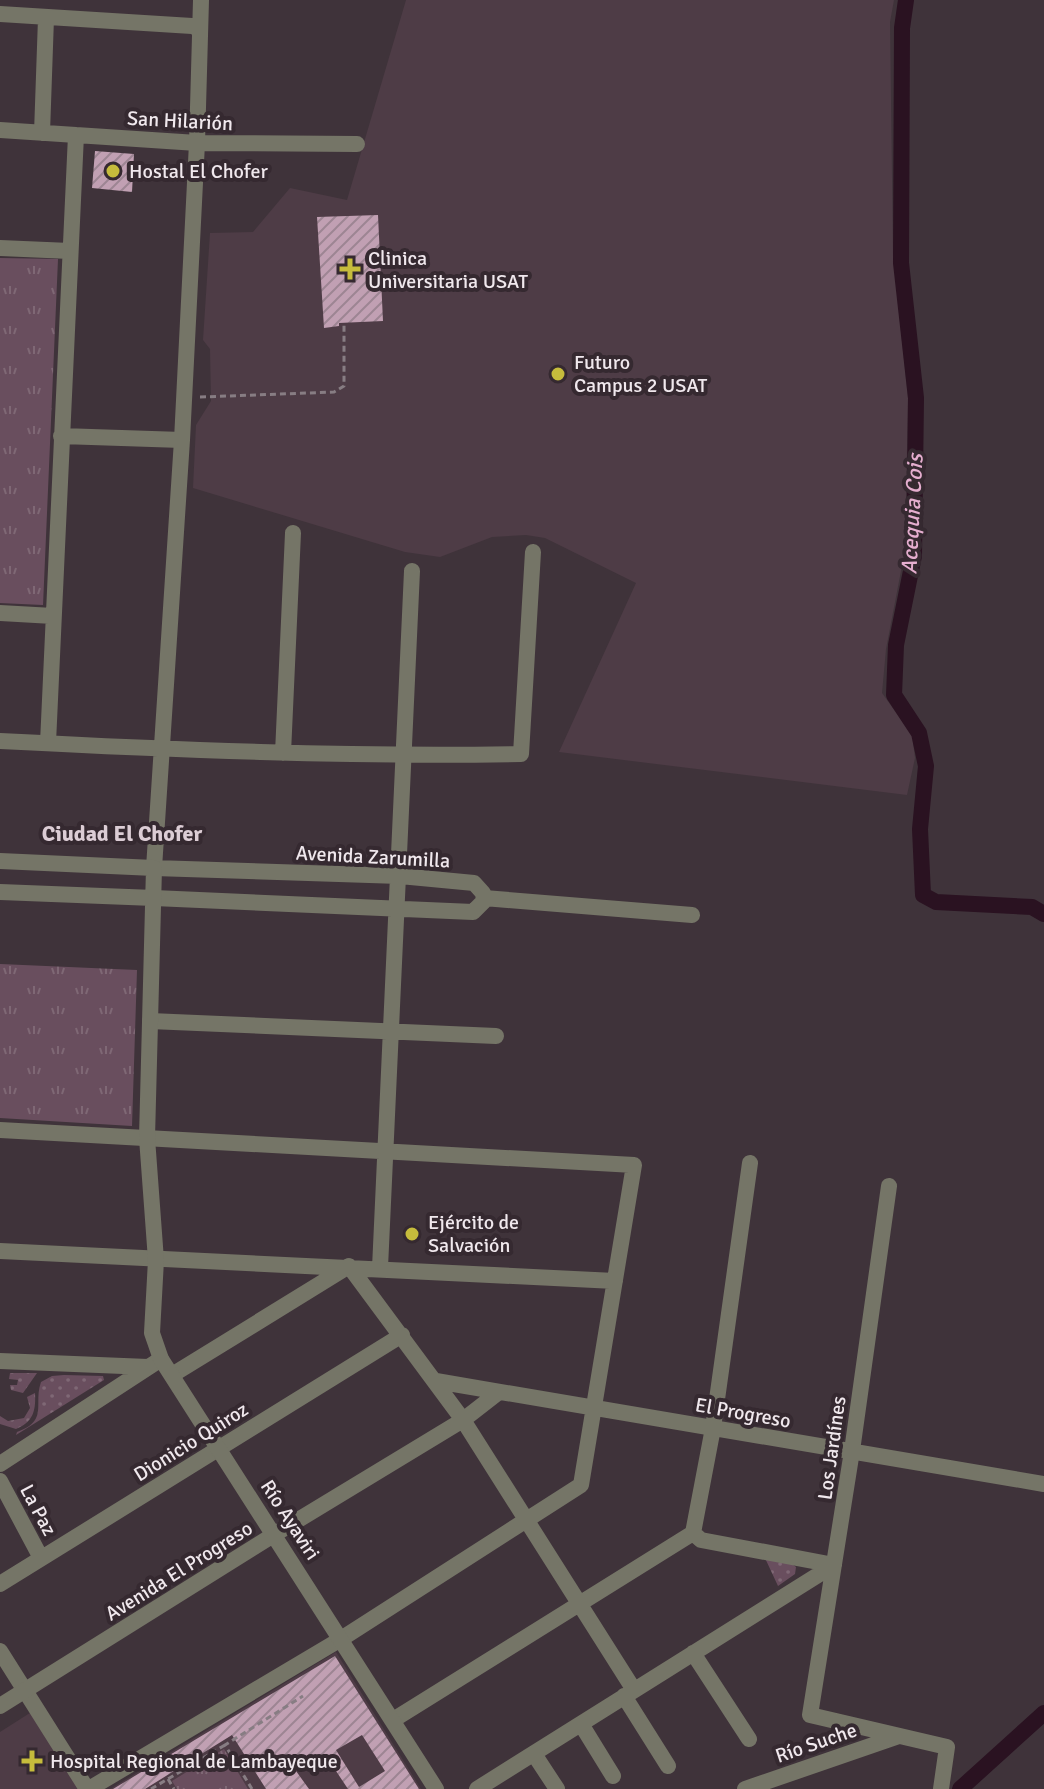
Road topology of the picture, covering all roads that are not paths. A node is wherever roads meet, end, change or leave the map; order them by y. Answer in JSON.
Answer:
{"nodes":[{"id":1,"x":201,"y":0,"type":"edge"},
{"id":2,"x":0,"y":14,"type":"edge"},
{"id":3,"x":46,"y":18,"type":"junction"},
{"id":4,"x":199,"y":29,"type":"junction"},
{"id":5,"x":0,"y":130,"type":"edge"},
{"id":6,"x":42,"y":133,"type":"junction"},
{"id":7,"x":76,"y":135,"type":"junction"},
{"id":8,"x":197,"y":143,"type":"junction"},
{"id":9,"x":357,"y":144,"type":"dead end"},
{"id":10,"x":0,"y":248,"type":"edge"},
{"id":11,"x":70,"y":251,"type":"junction"},
{"id":12,"x":61,"y":436,"type":"junction"},
{"id":13,"x":182,"y":440,"type":"junction"},
{"id":14,"x":293,"y":533,"type":"dead end"},
{"id":15,"x":533,"y":552,"type":"dead end"},
{"id":16,"x":412,"y":571,"type":"dead end"},
{"id":17,"x":0,"y":613,"type":"edge"},
{"id":18,"x":53,"y":616,"type":"junction"},
{"id":19,"x":0,"y":741,"type":"edge"},
{"id":20,"x":48,"y":743,"type":"junction"},
{"id":21,"x":161,"y":749,"type":"junction"},
{"id":22,"x":283,"y":753,"type":"junction"},
{"id":23,"x":404,"y":756,"type":"junction"},
{"id":24,"x":0,"y":861,"type":"edge"},
{"id":25,"x":154,"y":868,"type":"junction"},
{"id":26,"x":400,"y":876,"type":"junction"},
{"id":27,"x":0,"y":892,"type":"edge"},
{"id":28,"x":154,"y":898,"type":"junction"},
{"id":29,"x":484,"y":898,"type":"junction"},
{"id":30,"x":398,"y":909,"type":"junction"},
{"id":31,"x":692,"y":915,"type":"dead end"},
{"id":32,"x":150,"y":1021,"type":"junction"},
{"id":33,"x":390,"y":1033,"type":"junction"},
{"id":34,"x":496,"y":1036,"type":"dead end"},
{"id":35,"x":0,"y":1130,"type":"edge"},
{"id":36,"x":147,"y":1138,"type":"junction"},
{"id":37,"x":385,"y":1151,"type":"junction"},
{"id":38,"x":750,"y":1163,"type":"dead end"},
{"id":39,"x":889,"y":1186,"type":"dead end"},
{"id":40,"x":0,"y":1251,"type":"edge"},
{"id":41,"x":156,"y":1260,"type":"junction"},
{"id":42,"x":349,"y":1266,"type":"junction"},
{"id":43,"x":380,"y":1268,"type":"junction"},
{"id":44,"x":615,"y":1281,"type":"junction"},
{"id":45,"x":402,"y":1335,"type":"junction"},
{"id":46,"x":0,"y":1361,"type":"edge"},
{"id":47,"x":155,"y":1363,"type":"junction"},
{"id":48,"x":172,"y":1375,"type":"junction"},
{"id":49,"x":436,"y":1381,"type":"junction"},
{"id":50,"x":499,"y":1392,"type":"junction"},
{"id":51,"x":594,"y":1408,"type":"junction"},
{"id":52,"x":463,"y":1420,"type":"junction"},
{"id":53,"x":713,"y":1428,"type":"junction"},
{"id":54,"x":219,"y":1448,"type":"junction"},
{"id":55,"x":852,"y":1451,"type":"junction"},
{"id":56,"x":0,"y":1464,"type":"edge"},
{"id":57,"x":0,"y":1481,"type":"edge"},
{"id":58,"x":1044,"y":1484,"type":"edge"},
{"id":59,"x":526,"y":1520,"type":"junction"},
{"id":60,"x":693,"y":1533,"type":"junction"},
{"id":61,"x":275,"y":1534,"type":"junction"},
{"id":62,"x":41,"y":1558,"type":"junction"},
{"id":63,"x":834,"y":1565,"type":"junction"},
{"id":64,"x":0,"y":1584,"type":"edge"},
{"id":65,"x":579,"y":1604,"type":"junction"},
{"id":66,"x":341,"y":1639,"type":"junction"},
{"id":67,"x":0,"y":1651,"type":"edge"},
{"id":68,"x":693,"y":1653,"type":"junction"},
{"id":69,"x":26,"y":1690,"type":"junction"},
{"id":70,"x":629,"y":1693,"type":"junction"},
{"id":71,"x":0,"y":1706,"type":"edge"},
{"id":72,"x":393,"y":1720,"type":"junction"},
{"id":73,"x":581,"y":1724,"type":"junction"},
{"id":74,"x":899,"y":1736,"type":"junction"},
{"id":75,"x":749,"y":1739,"type":"dead end"},
{"id":76,"x":534,"y":1754,"type":"junction"},
{"id":77,"x":668,"y":1766,"type":"dead end"},
{"id":78,"x":613,"y":1776,"type":"dead end"},
{"id":79,"x":781,"y":1782,"type":"edge"},
{"id":80,"x":88,"y":1789,"type":"edge"},
{"id":81,"x":436,"y":1789,"type":"edge"},
{"id":82,"x":477,"y":1789,"type":"edge"},
{"id":83,"x":557,"y":1789,"type":"edge"},
{"id":84,"x":745,"y":1789,"type":"edge"},
{"id":85,"x":941,"y":1789,"type":"edge"}],
"edges":[{"from":1,"to":4,"type":"street","name":"Río Ayaviri"},
{"from":2,"to":3,"type":"street"},
{"from":3,"to":4,"type":"street"},
{"from":3,"to":6,"type":"street"},
{"from":4,"to":8,"type":"street","name":"Río Ayaviri"},
{"from":5,"to":6,"type":"street","name":"San Hilarión"},
{"from":6,"to":7,"type":"street","name":"San Hilarión"},
{"from":7,"to":8,"type":"street","name":"San Hilarión"},
{"from":7,"to":11,"type":"street"},
{"from":8,"to":9,"type":"street","name":"San Hilarión"},
{"from":8,"to":13,"type":"street","name":"Río Ayaviri"},
{"from":10,"to":11,"type":"street"},
{"from":11,"to":12,"type":"street"},
{"from":12,"to":13,"type":"street"},
{"from":12,"to":18,"type":"street"},
{"from":13,"to":21,"type":"street","name":"Río Ayaviri"},
{"from":14,"to":22,"type":"street"},
{"from":15,"to":23,"type":"street"},
{"from":16,"to":23,"type":"street"},
{"from":17,"to":18,"type":"street"},
{"from":18,"to":20,"type":"street"},
{"from":19,"to":20,"type":"street"},
{"from":20,"to":21,"type":"street"},
{"from":21,"to":22,"type":"street"},
{"from":21,"to":25,"type":"street","name":"Río Ayaviri"},
{"from":22,"to":23,"type":"street"},
{"from":23,"to":26,"type":"street"},
{"from":24,"to":25,"type":"street","name":"Avenida Zarumilla"},
{"from":25,"to":26,"type":"street","name":"Avenida Zarumilla"},
{"from":25,"to":28,"type":"street","name":"Río Ayaviri"},
{"from":26,"to":29,"type":"street","name":"Avenida Zarumilla"},
{"from":26,"to":30,"type":"street"},
{"from":27,"to":28,"type":"street"},
{"from":28,"to":30,"type":"street"},
{"from":28,"to":32,"type":"street","name":"Río Ayaviri"},
{"from":29,"to":30,"type":"street"},
{"from":29,"to":31,"type":"street"},
{"from":30,"to":33,"type":"street"},
{"from":32,"to":33,"type":"street"},
{"from":32,"to":36,"type":"street","name":"Río Ayaviri"},
{"from":33,"to":34,"type":"street"},
{"from":33,"to":37,"type":"street"},
{"from":35,"to":36,"type":"street"},
{"from":36,"to":37,"type":"street"},
{"from":36,"to":41,"type":"street","name":"Río Ayaviri"},
{"from":37,"to":43,"type":"street"},
{"from":37,"to":44,"type":"street"},
{"from":38,"to":53,"type":"street"},
{"from":39,"to":55,"type":"street","name":"Los Jardínes"},
{"from":40,"to":41,"type":"street"},
{"from":41,"to":42,"type":"street"},
{"from":41,"to":47,"type":"street","name":"Río Ayaviri"},
{"from":42,"to":43,"type":"street"},
{"from":42,"to":45,"type":"street"},
{"from":42,"to":48,"type":"street"},
{"from":43,"to":44,"type":"street"},
{"from":44,"to":51,"type":"street"},
{"from":45,"to":49,"type":"street"},
{"from":45,"to":54,"type":"street","name":"Dionicio Quiroz"},
{"from":46,"to":47,"type":"street"},
{"from":47,"to":48,"type":"street","name":"Río Ayaviri"},
{"from":47,"to":56,"type":"street"},
{"from":48,"to":54,"type":"street","name":"Río Ayaviri"},
{"from":49,"to":50,"type":"street","name":"El Progreso"},
{"from":49,"to":52,"type":"street"},
{"from":50,"to":51,"type":"street","name":"El Progreso"},
{"from":50,"to":52,"type":"street","name":"Avenida El Progreso"},
{"from":51,"to":53,"type":"street","name":"El Progreso"},
{"from":51,"to":59,"type":"street"},
{"from":52,"to":59,"type":"street"},
{"from":52,"to":61,"type":"street","name":"Avenida El Progreso"},
{"from":53,"to":55,"type":"street","name":"El Progreso"},
{"from":53,"to":60,"type":"street"},
{"from":54,"to":61,"type":"street","name":"Río Ayaviri"},
{"from":54,"to":62,"type":"street","name":"Dionicio Quiroz"},
{"from":55,"to":58,"type":"street","name":"El Progreso"},
{"from":55,"to":63,"type":"street","name":"Los Jardínes"},
{"from":57,"to":62,"type":"street","name":"La Paz"},
{"from":59,"to":65,"type":"street"},
{"from":59,"to":66,"type":"street"},
{"from":60,"to":63,"type":"street"},
{"from":60,"to":65,"type":"street"},
{"from":61,"to":66,"type":"street","name":"Río Ayaviri"},
{"from":61,"to":69,"type":"street","name":"Avenida El Progreso"},
{"from":62,"to":64,"type":"street","name":"Dionicio Quiroz"},
{"from":63,"to":68,"type":"street"},
{"from":63,"to":74,"type":"street","name":"Los Jardínes"},
{"from":65,"to":70,"type":"street"},
{"from":65,"to":72,"type":"street"},
{"from":66,"to":72,"type":"street","name":"Río Ayaviri"},
{"from":66,"to":80,"type":"street"},
{"from":67,"to":69,"type":"street"},
{"from":68,"to":70,"type":"street"},
{"from":68,"to":75,"type":"street"},
{"from":69,"to":71,"type":"street","name":"Avenida El Progreso"},
{"from":69,"to":80,"type":"street"},
{"from":70,"to":73,"type":"street"},
{"from":70,"to":77,"type":"street"},
{"from":72,"to":81,"type":"street","name":"Río Ayaviri"},
{"from":73,"to":76,"type":"street"},
{"from":73,"to":78,"type":"street"},
{"from":74,"to":79,"type":"street","name":"Río Suche"},
{"from":74,"to":85,"type":"street"},
{"from":76,"to":82,"type":"street"},
{"from":76,"to":83,"type":"street"},
{"from":79,"to":84,"type":"street","name":"Río Suche"}]}
